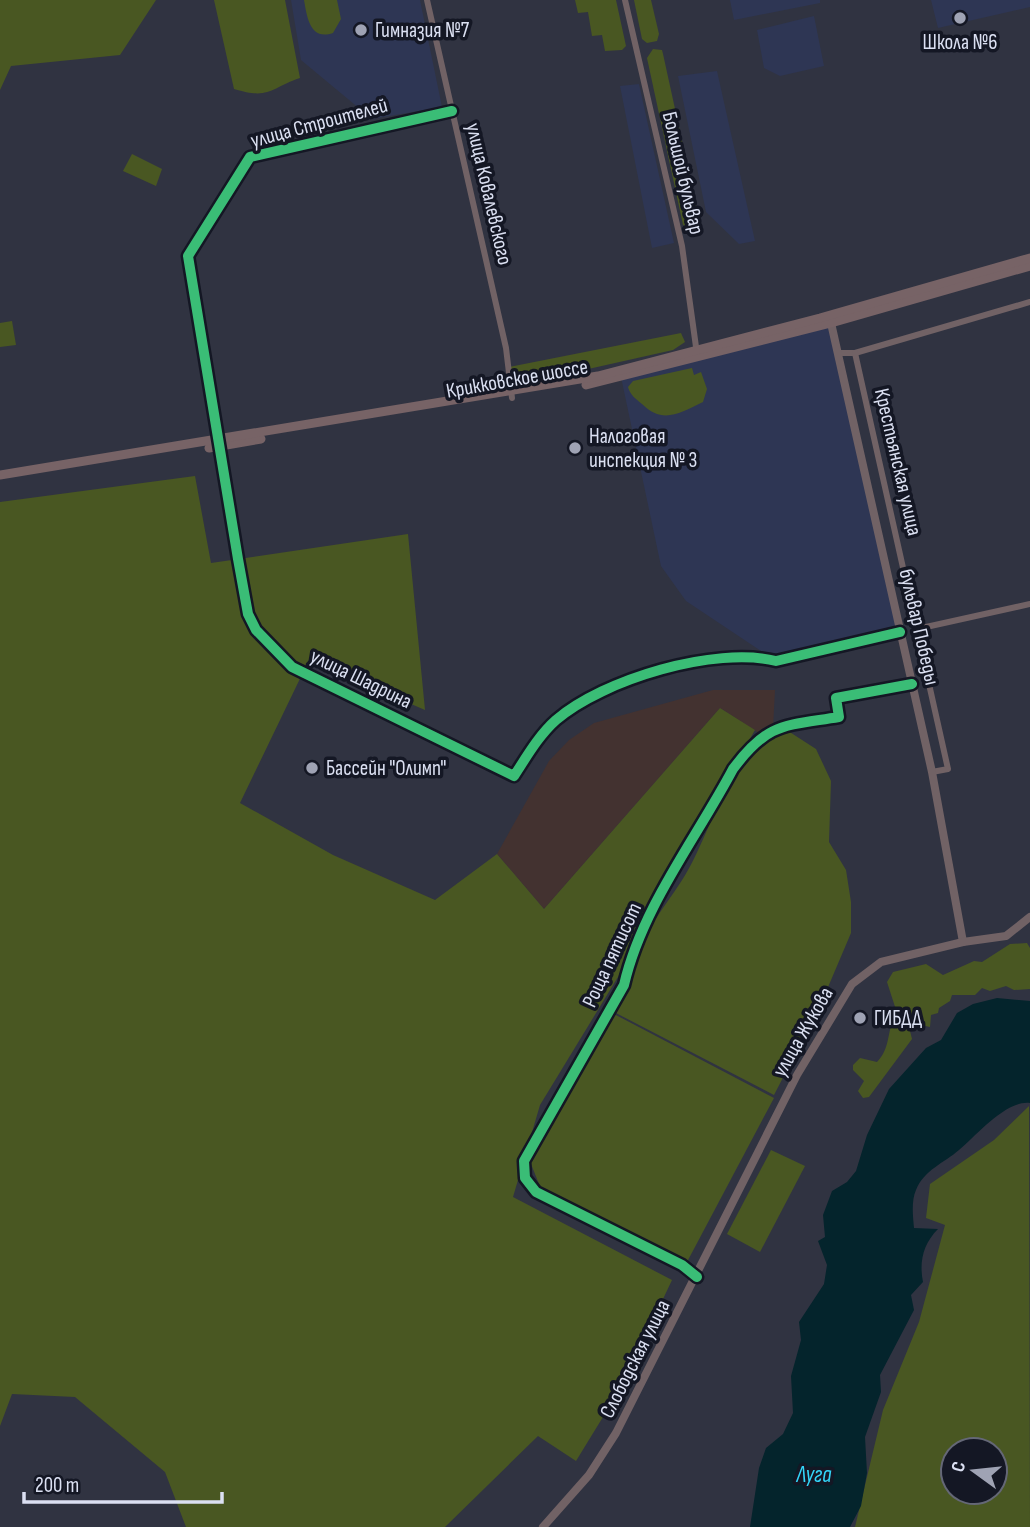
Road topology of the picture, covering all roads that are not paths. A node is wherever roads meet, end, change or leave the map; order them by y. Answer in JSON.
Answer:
{"nodes":[{"id":1,"x":427,"y":0,"type":"edge"},
{"id":2,"x":625,"y":0,"type":"edge"},
{"id":3,"x":452,"y":111,"type":"junction"},
{"id":4,"x":1030,"y":258,"type":"edge"},
{"id":5,"x":1030,"y":267,"type":"edge"},
{"id":6,"x":1030,"y":302,"type":"edge"},
{"id":7,"x":831,"y":323,"type":"junction"},
{"id":8,"x":697,"y":353,"type":"junction"},
{"id":9,"x":839,"y":353,"type":"junction"},
{"id":10,"x":855,"y":353,"type":"junction"},
{"id":11,"x":511,"y":395,"type":"junction"},
{"id":12,"x":220,"y":443,"type":"junction"},
{"id":13,"x":0,"y":477,"type":"edge"},
{"id":14,"x":1030,"y":604,"type":"edge"},
{"id":15,"x":917,"y":629,"type":"junction"},
{"id":16,"x":900,"y":632,"type":"junction"},
{"id":17,"x":912,"y":684,"type":"junction"},
{"id":18,"x":932,"y":772,"type":"junction"},
{"id":19,"x":1030,"y":917,"type":"edge"},
{"id":20,"x":963,"y":942,"type":"junction"},
{"id":21,"x":737,"y":1194,"type":"joint"},
{"id":22,"x":697,"y":1277,"type":"junction"},
{"id":23,"x":543,"y":1527,"type":"edge"}],
"edges":[{"from":1,"to":3,"type":"street","name":"улица Ковалевского"},
{"from":2,"to":8,"type":"street","name":"Большой бульвар"},
{"from":3,"to":11,"type":"street","name":"улица Ковалевского"},
{"from":3,"to":12,"type":"street","name":"улица Строителей"},
{"from":4,"to":8,"type":"main road"},
{"from":5,"to":7,"type":"main road","name":"Крикковское шоссе"},
{"from":6,"to":10,"type":"street"},
{"from":7,"to":8,"type":"main road","name":"Крикковское шоссе"},
{"from":7,"to":9,"type":"street","name":"бульвар Победы"},
{"from":8,"to":11,"type":"main road","name":"Крикковское шоссе"},
{"from":9,"to":10,"type":"street"},
{"from":9,"to":16,"type":"street","name":"бульвар Победы"},
{"from":10,"to":15,"type":"street","name":"Крестьянская улица"},
{"from":11,"to":12,"type":"main road","name":"Крикковское шоссе"},
{"from":12,"to":13,"type":"main road","name":"Крикковское шоссе"},
{"from":12,"to":16,"type":"street","name":"улица Шадрина"},
{"from":14,"to":15,"type":"street"},
{"from":15,"to":18,"type":"street","name":"Крестьянская улица"},
{"from":16,"to":17,"type":"street","name":"бульвар Победы"},
{"from":17,"to":18,"type":"street","name":"бульвар Победы"},
{"from":17,"to":22,"type":"street","name":"Роща пятисот"},
{"from":18,"to":20,"type":"street","name":"бульвар Победы"},
{"from":19,"to":20,"type":"street","name":"улица Жукова"},
{"from":20,"to":21,"type":"street","name":"улица Жукова"},
{"from":21,"to":22,"type":"street","name":"Слободская улица"},
{"from":22,"to":23,"type":"street","name":"Слободская улица"}]}
